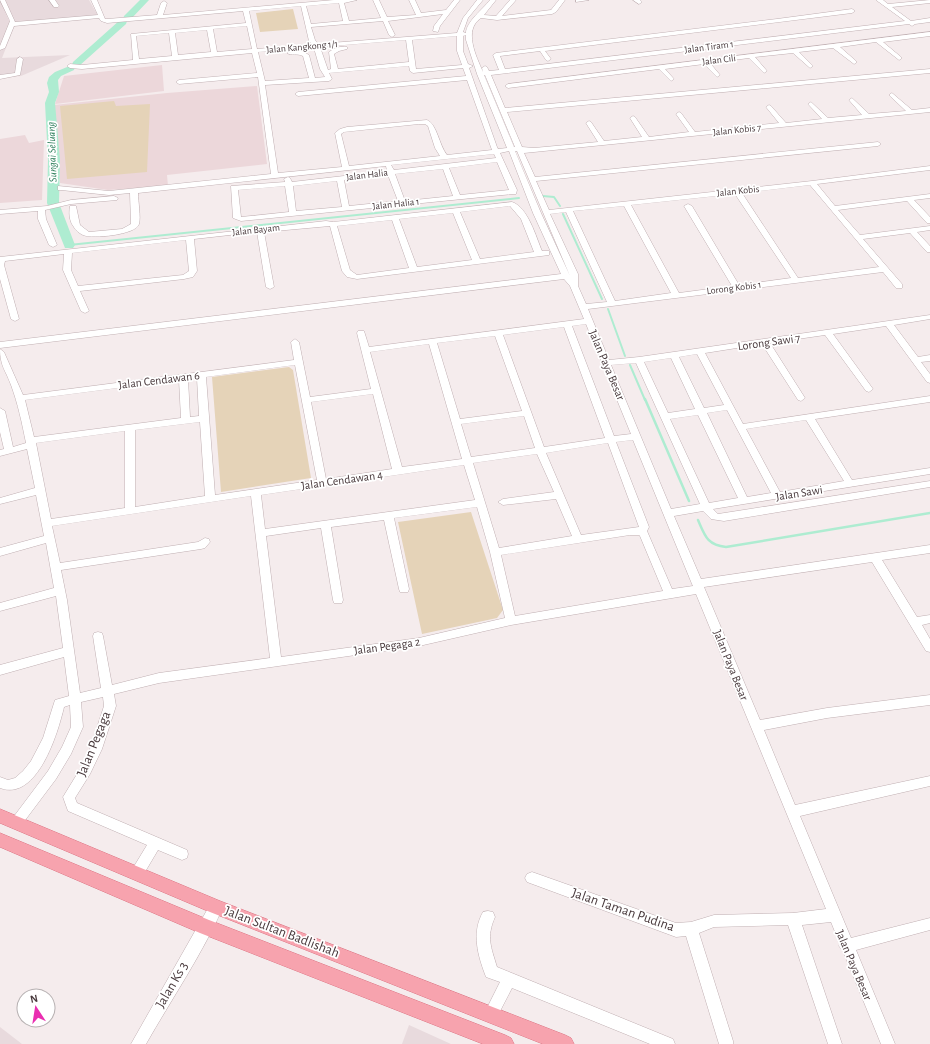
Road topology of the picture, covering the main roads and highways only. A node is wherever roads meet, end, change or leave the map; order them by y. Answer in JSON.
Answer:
{"nodes":[{"id":1,"x":0,"y":816,"type":"edge"},
{"id":2,"x":0,"y":840,"type":"edge"},
{"id":3,"x":505,"y":1044,"type":"edge"},
{"id":4,"x":565,"y":1044,"type":"edge"}],
"edges":[{"from":1,"to":4,"type":"main road","name":"Jalan Sultan Badlishah"},
{"from":2,"to":3,"type":"main road","name":"Jalan Sultan Badlishah"}]}
